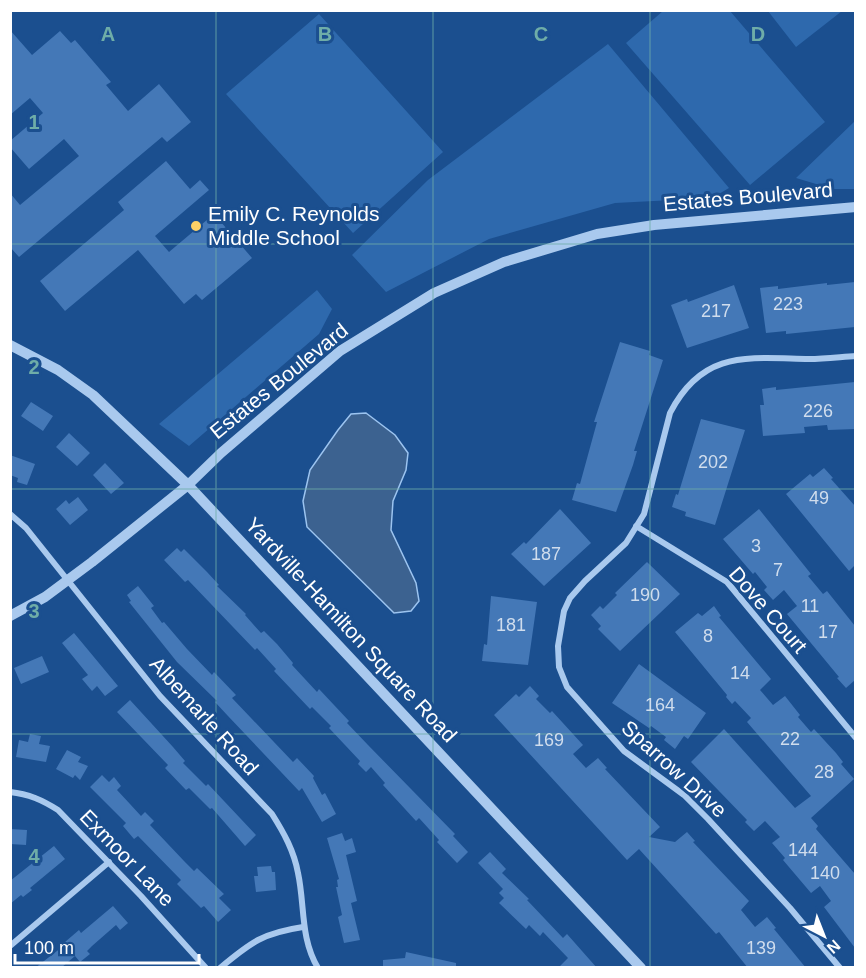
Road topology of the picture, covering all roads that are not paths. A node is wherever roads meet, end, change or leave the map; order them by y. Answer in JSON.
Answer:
{"nodes":[{"id":1,"x":855,"y":207,"type":"edge"},
{"id":2,"x":10,"y":345,"type":"edge"},
{"id":3,"x":855,"y":356,"type":"edge"},
{"id":4,"x":188,"y":485,"type":"junction"},
{"id":5,"x":10,"y":514,"type":"edge"},
{"id":6,"x":636,"y":526,"type":"junction"},
{"id":7,"x":68,"y":580,"type":"junction"},
{"id":8,"x":10,"y":616,"type":"edge"},
{"id":9,"x":855,"y":738,"type":"edge"},
{"id":10,"x":10,"y":792,"type":"edge"},
{"id":11,"x":109,"y":862,"type":"junction"},
{"id":12,"x":303,"y":927,"type":"junction"},
{"id":13,"x":10,"y":946,"type":"edge"},
{"id":14,"x":206,"y":968,"type":"edge"},
{"id":15,"x":220,"y":968,"type":"edge"},
{"id":16,"x":318,"y":968,"type":"edge"},
{"id":17,"x":640,"y":968,"type":"edge"},
{"id":18,"x":840,"y":968,"type":"edge"}],
"edges":[{"from":1,"to":4,"type":"street","name":"Estates Boulevard"},
{"from":2,"to":4,"type":"street","name":"Yardville-Hamilton Square Road"},
{"from":3,"to":6,"type":"street","name":"Sparrow Drive"},
{"from":4,"to":7,"type":"street","name":"Estates Boulevard"},
{"from":4,"to":17,"type":"street","name":"Yardville-Hamilton Square Road"},
{"from":5,"to":7,"type":"street","name":"Albemarle Road"},
{"from":6,"to":9,"type":"street","name":"Dove Court"},
{"from":6,"to":18,"type":"street","name":"Sparrow Drive"},
{"from":7,"to":8,"type":"street","name":"Estates Boulevard"},
{"from":7,"to":12,"type":"street","name":"Albemarle Road"},
{"from":10,"to":11,"type":"street","name":"Exmoor Lane"},
{"from":11,"to":13,"type":"street"},
{"from":11,"to":14,"type":"street","name":"Exmoor Lane"},
{"from":12,"to":15,"type":"street"},
{"from":12,"to":16,"type":"street","name":"Albemarle Road"}]}
